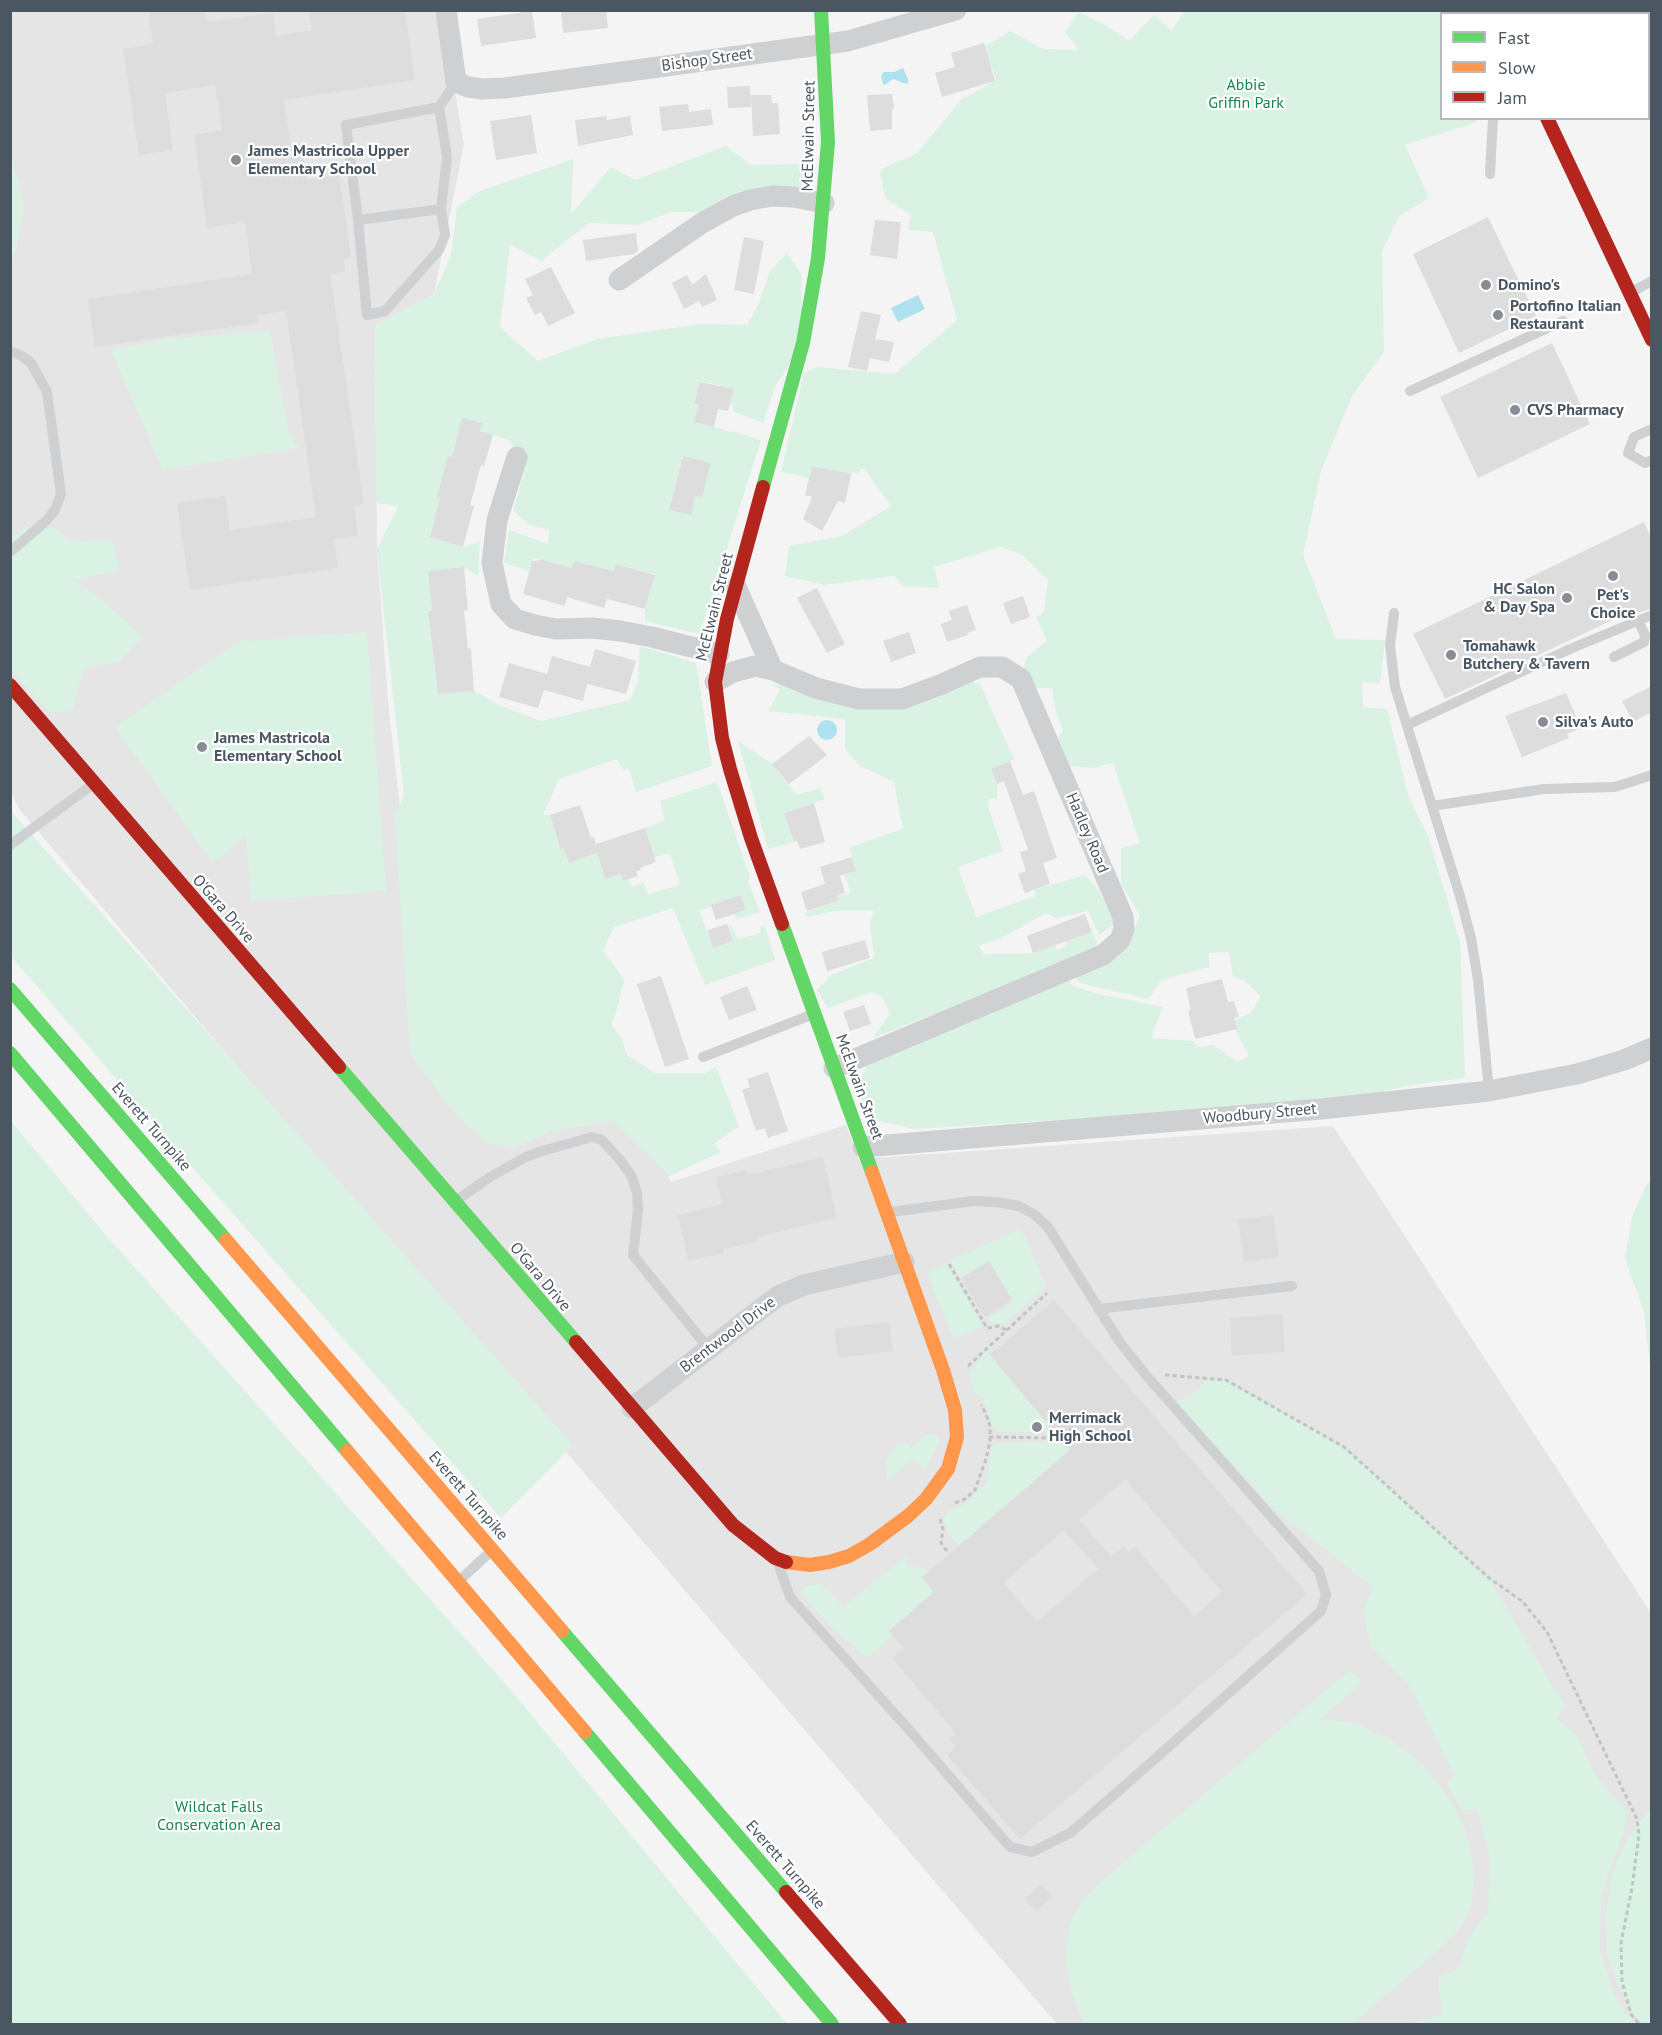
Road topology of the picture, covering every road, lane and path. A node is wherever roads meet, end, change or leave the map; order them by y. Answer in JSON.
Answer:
{"nodes":[{"id":1,"x":446,"y":10,"type":"edge"},
{"id":2,"x":821,"y":10,"type":"edge"},
{"id":3,"x":956,"y":10,"type":"edge"},
{"id":4,"x":825,"y":44,"type":"junction"},
{"id":5,"x":456,"y":82,"type":"junction"},
{"id":6,"x":439,"y":107,"type":"junction"},
{"id":7,"x":1493,"y":120,"type":"edge"},
{"id":8,"x":1548,"y":120,"type":"edge"},
{"id":9,"x":1490,"y":174,"type":"dead end"},
{"id":10,"x":824,"y":203,"type":"junction"},
{"id":11,"x":441,"y":209,"type":"junction"},
{"id":12,"x":358,"y":220,"type":"junction"},
{"id":13,"x":619,"y":280,"type":"dead end"},
{"id":14,"x":1652,"y":281,"type":"edge"},
{"id":15,"x":1629,"y":293,"type":"junction"},
{"id":16,"x":1563,"y":321,"type":"dead end"},
{"id":17,"x":1652,"y":340,"type":"edge"},
{"id":18,"x":10,"y":351,"type":"edge"},
{"id":19,"x":1410,"y":390,"type":"dead end"},
{"id":20,"x":1652,"y":429,"type":"edge"},
{"id":21,"x":517,"y":457,"type":"dead end"},
{"id":22,"x":1652,"y":460,"type":"edge"},
{"id":23,"x":10,"y":552,"type":"edge"},
{"id":24,"x":736,"y":587,"type":"junction"},
{"id":25,"x":1394,"y":613,"type":"dead end"},
{"id":26,"x":1652,"y":615,"type":"edge"},
{"id":27,"x":1638,"y":621,"type":"junction"},
{"id":28,"x":718,"y":654,"type":"junction"},
{"id":29,"x":1614,"y":657,"type":"dead end"},
{"id":30,"x":773,"y":670,"type":"junction"},
{"id":31,"x":715,"y":682,"type":"junction"},
{"id":32,"x":10,"y":686,"type":"edge"},
{"id":33,"x":1407,"y":725,"type":"junction"},
{"id":34,"x":1652,"y":776,"type":"edge"},
{"id":35,"x":94,"y":783,"type":"junction"},
{"id":36,"x":1432,"y":806,"type":"junction"},
{"id":37,"x":10,"y":845,"type":"edge"},
{"id":38,"x":10,"y":989,"type":"edge"},
{"id":39,"x":814,"y":1013,"type":"junction"},
{"id":40,"x":1652,"y":1048,"type":"edge"},
{"id":41,"x":10,"y":1053,"type":"edge"},
{"id":42,"x":703,"y":1057,"type":"dead end"},
{"id":43,"x":834,"y":1068,"type":"junction"},
{"id":44,"x":1489,"y":1091,"type":"junction"},
{"id":45,"x":863,"y":1147,"type":"junction"},
{"id":46,"x":454,"y":1202,"type":"junction"},
{"id":47,"x":886,"y":1213,"type":"junction"},
{"id":48,"x":904,"y":1262,"type":"junction"},
{"id":49,"x":949,"y":1264,"type":"dead end"},
{"id":50,"x":1292,"y":1286,"type":"dead end"},
{"id":51,"x":1098,"y":1309,"type":"junction"},
{"id":52,"x":1006,"y":1330,"type":"dead end"},
{"id":53,"x":710,"y":1348,"type":"junction"},
{"id":54,"x":1145,"y":1374,"type":"junction"},
{"id":55,"x":632,"y":1408,"type":"junction"},
{"id":56,"x":1073,"y":1428,"type":"dead end"},
{"id":57,"x":990,"y":1437,"type":"dead end"},
{"id":58,"x":492,"y":1550,"type":"junction"},
{"id":59,"x":775,"y":1558,"type":"junction"},
{"id":60,"x":458,"y":1582,"type":"junction"},
{"id":61,"x":832,"y":2025,"type":"edge"},
{"id":62,"x":900,"y":2025,"type":"edge"},
{"id":63,"x":1639,"y":2025,"type":"edge"}],
"edges":[{"from":1,"to":5,"type":"street"},
{"from":2,"to":4,"type":"main road","name":"McElwain Street"},
{"from":3,"to":4,"type":"street","name":"Bishop Street"},
{"from":4,"to":5,"type":"street","name":"Bishop Street"},
{"from":4,"to":10,"type":"main road","name":"McElwain Street"},
{"from":5,"to":6,"type":"lane"},
{"from":6,"to":11,"type":"lane"},
{"from":6,"to":12,"type":"lane"},
{"from":7,"to":9,"type":"lane"},
{"from":8,"to":15,"type":"main road"},
{"from":10,"to":13,"type":"street"},
{"from":10,"to":24,"type":"main road","name":"McElwain Street"},
{"from":11,"to":12,"type":"lane"},
{"from":11,"to":12,"type":"lane"},
{"from":14,"to":15,"type":"lane"},
{"from":15,"to":17,"type":"main road"},
{"from":16,"to":19,"type":"lane"},
{"from":18,"to":23,"type":"lane"},
{"from":20,"to":22,"type":"lane"},
{"from":21,"to":28,"type":"street"},
{"from":24,"to":28,"type":"main road","name":"McElwain Street"},
{"from":24,"to":30,"type":"street"},
{"from":25,"to":33,"type":"lane"},
{"from":26,"to":27,"type":"lane"},
{"from":27,"to":29,"type":"lane"},
{"from":27,"to":33,"type":"lane"},
{"from":28,"to":31,"type":"main road","name":"McElwain Street"},
{"from":30,"to":31,"type":"street","name":"Hadley Road"},
{"from":30,"to":43,"type":"street","name":"Hadley Road"},
{"from":31,"to":39,"type":"main road","name":"McElwain Street"},
{"from":32,"to":35,"type":"main road","name":"O'Gara Drive"},
{"from":33,"to":36,"type":"lane"},
{"from":34,"to":36,"type":"lane"},
{"from":35,"to":37,"type":"lane"},
{"from":35,"to":46,"type":"main road","name":"O'Gara Drive"},
{"from":36,"to":44,"type":"lane"},
{"from":38,"to":58,"type":"main road","name":"Everett Turnpike"},
{"from":39,"to":42,"type":"lane"},
{"from":39,"to":43,"type":"main road","name":"McElwain Street"},
{"from":40,"to":44,"type":"street","name":"Woodbury Street"},
{"from":41,"to":60,"type":"main road"},
{"from":43,"to":45,"type":"main road","name":"McElwain Street"},
{"from":44,"to":45,"type":"street","name":"Woodbury Street"},
{"from":45,"to":47,"type":"main road","name":"McElwain Street"},
{"from":46,"to":53,"type":"lane"},
{"from":46,"to":55,"type":"main road","name":"O'Gara Drive"},
{"from":47,"to":48,"type":"main road","name":"McElwain Street"},
{"from":47,"to":51,"type":"lane"},
{"from":48,"to":53,"type":"street","name":"Brentwood Drive"},
{"from":48,"to":59,"type":"main road","name":"O'Gara Drive"},
{"from":49,"to":52,"type":"path"},
{"from":50,"to":51,"type":"lane"},
{"from":51,"to":54,"type":"lane"},
{"from":53,"to":55,"type":"street","name":"Brentwood Drive"},
{"from":54,"to":59,"type":"lane"},
{"from":54,"to":63,"type":"path"},
{"from":55,"to":59,"type":"main road","name":"O'Gara Drive"},
{"from":56,"to":57,"type":"path"},
{"from":58,"to":60,"type":"lane"},
{"from":58,"to":62,"type":"main road","name":"Everett Turnpike"},
{"from":60,"to":61,"type":"main road"}]}
